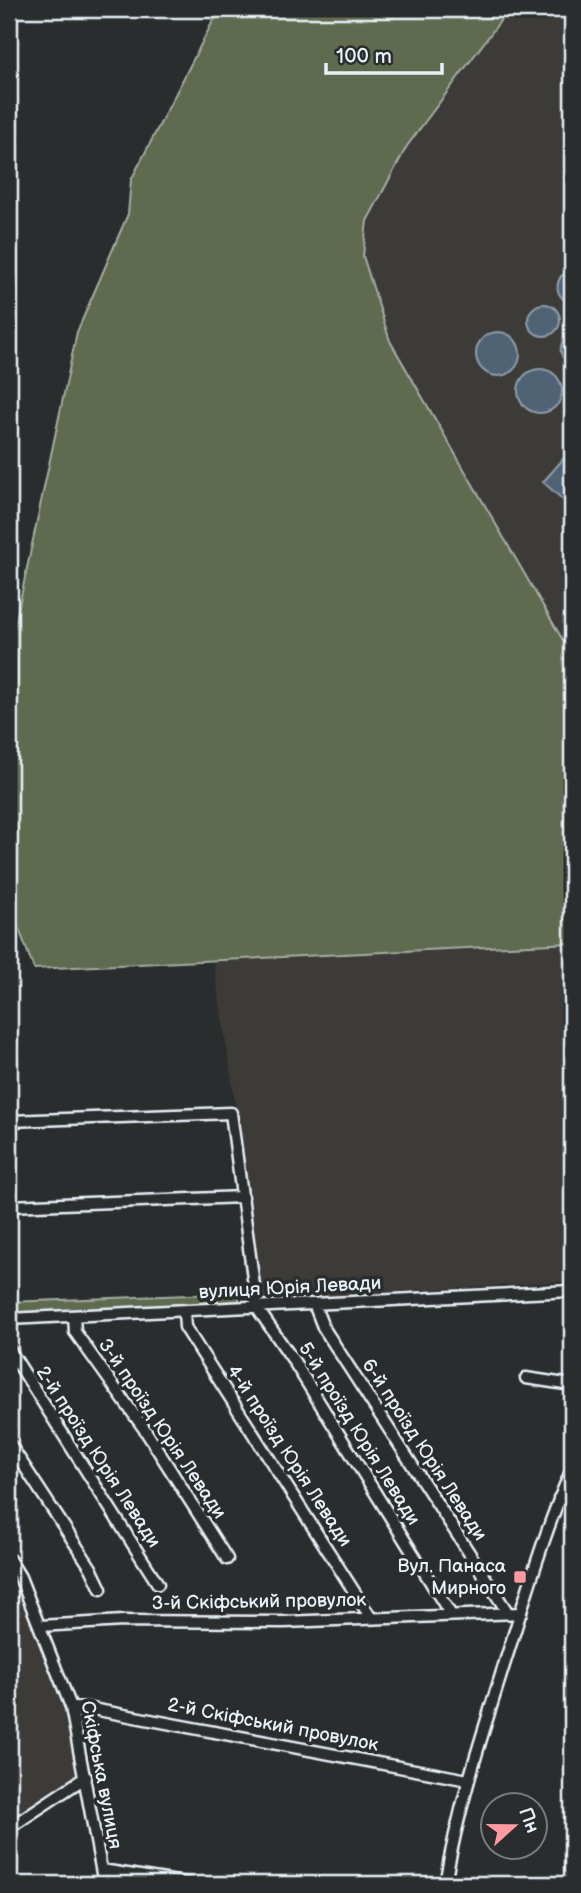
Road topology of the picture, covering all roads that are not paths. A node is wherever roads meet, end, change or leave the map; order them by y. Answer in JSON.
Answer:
{"nodes":[{"id":1,"x":9,"y":1121,"type":"edge"},
{"id":2,"x":243,"y":1197,"type":"junction"},
{"id":3,"x":9,"y":1206,"type":"edge"},
{"id":4,"x":572,"y":1292,"type":"edge"},
{"id":5,"x":314,"y":1304,"type":"junction"},
{"id":6,"x":257,"y":1308,"type":"junction"},
{"id":7,"x":184,"y":1311,"type":"junction"},
{"id":8,"x":74,"y":1316,"type":"junction"},
{"id":9,"x":9,"y":1320,"type":"edge"},
{"id":10,"x":9,"y":1349,"type":"edge"},
{"id":11,"x":526,"y":1378,"type":"dead end"},
{"id":12,"x":572,"y":1385,"type":"edge"},
{"id":13,"x":9,"y":1443,"type":"edge"},
{"id":14,"x":572,"y":1469,"type":"edge"},
{"id":15,"x":559,"y":1498,"type":"junction"},
{"id":16,"x":572,"y":1505,"type":"edge"},
{"id":17,"x":9,"y":1559,"type":"edge"},
{"id":18,"x":227,"y":1559,"type":"dead end"},
{"id":19,"x":158,"y":1584,"type":"dead end"},
{"id":20,"x":101,"y":1589,"type":"dead end"},
{"id":21,"x":509,"y":1613,"type":"junction"},
{"id":22,"x":521,"y":1613,"type":"junction"},
{"id":23,"x":451,"y":1615,"type":"junction"},
{"id":24,"x":371,"y":1618,"type":"junction"},
{"id":25,"x":40,"y":1626,"type":"junction"},
{"id":26,"x":71,"y":1707,"type":"junction"},
{"id":27,"x":86,"y":1777,"type":"junction"},
{"id":28,"x":468,"y":1780,"type":"junction"},
{"id":29,"x":9,"y":1828,"type":"edge"},
{"id":30,"x":102,"y":1870,"type":"junction"},
{"id":31,"x":104,"y":1884,"type":"edge"},
{"id":32,"x":190,"y":1884,"type":"edge"},
{"id":33,"x":445,"y":1884,"type":"edge"}],
"edges":[{"from":1,"to":2,"type":"street"},
{"from":2,"to":3,"type":"street"},
{"from":2,"to":6,"type":"street"},
{"from":4,"to":5,"type":"street","name":"вулиця Юрія Левади"},
{"from":5,"to":6,"type":"street","name":"вулиця Юрія Левади"},
{"from":5,"to":21,"type":"street","name":"6-й проїзд Юрія Левади"},
{"from":6,"to":7,"type":"street","name":"вулиця Юрія Левади"},
{"from":6,"to":23,"type":"street","name":"5-й проїзд Юрія Левади"},
{"from":7,"to":8,"type":"street","name":"вулиця Юрія Левади"},
{"from":7,"to":24,"type":"street","name":"4-й проїзд Юрія Левади"},
{"from":8,"to":9,"type":"street","name":"вулиця Юрія Левади"},
{"from":8,"to":18,"type":"street","name":"3-й проїзд Юрія Левади"},
{"from":10,"to":19,"type":"street","name":"2-й проїзд Юрія Левади"},
{"from":11,"to":12,"type":"street"},
{"from":13,"to":20,"type":"street"},
{"from":14,"to":15,"type":"street"},
{"from":15,"to":16,"type":"street"},
{"from":15,"to":22,"type":"street"},
{"from":17,"to":25,"type":"street","name":"Скіфська вулиця"},
{"from":21,"to":22,"type":"street","name":"3-й Скіфський провулок"},
{"from":21,"to":23,"type":"street","name":"3-й Скіфський провулок"},
{"from":22,"to":28,"type":"street"},
{"from":23,"to":24,"type":"street","name":"3-й Скіфський провулок"},
{"from":24,"to":25,"type":"street","name":"3-й Скіфський провулок"},
{"from":25,"to":26,"type":"street","name":"Скіфська вулиця"},
{"from":26,"to":27,"type":"street","name":"Скіфська вулиця"},
{"from":26,"to":28,"type":"street","name":"2-й Скіфський провулок"},
{"from":27,"to":29,"type":"street"},
{"from":27,"to":30,"type":"street","name":"Скіфська вулиця"},
{"from":28,"to":33,"type":"street"},
{"from":30,"to":31,"type":"street","name":"Скіфська вулиця"},
{"from":30,"to":32,"type":"street"}]}
